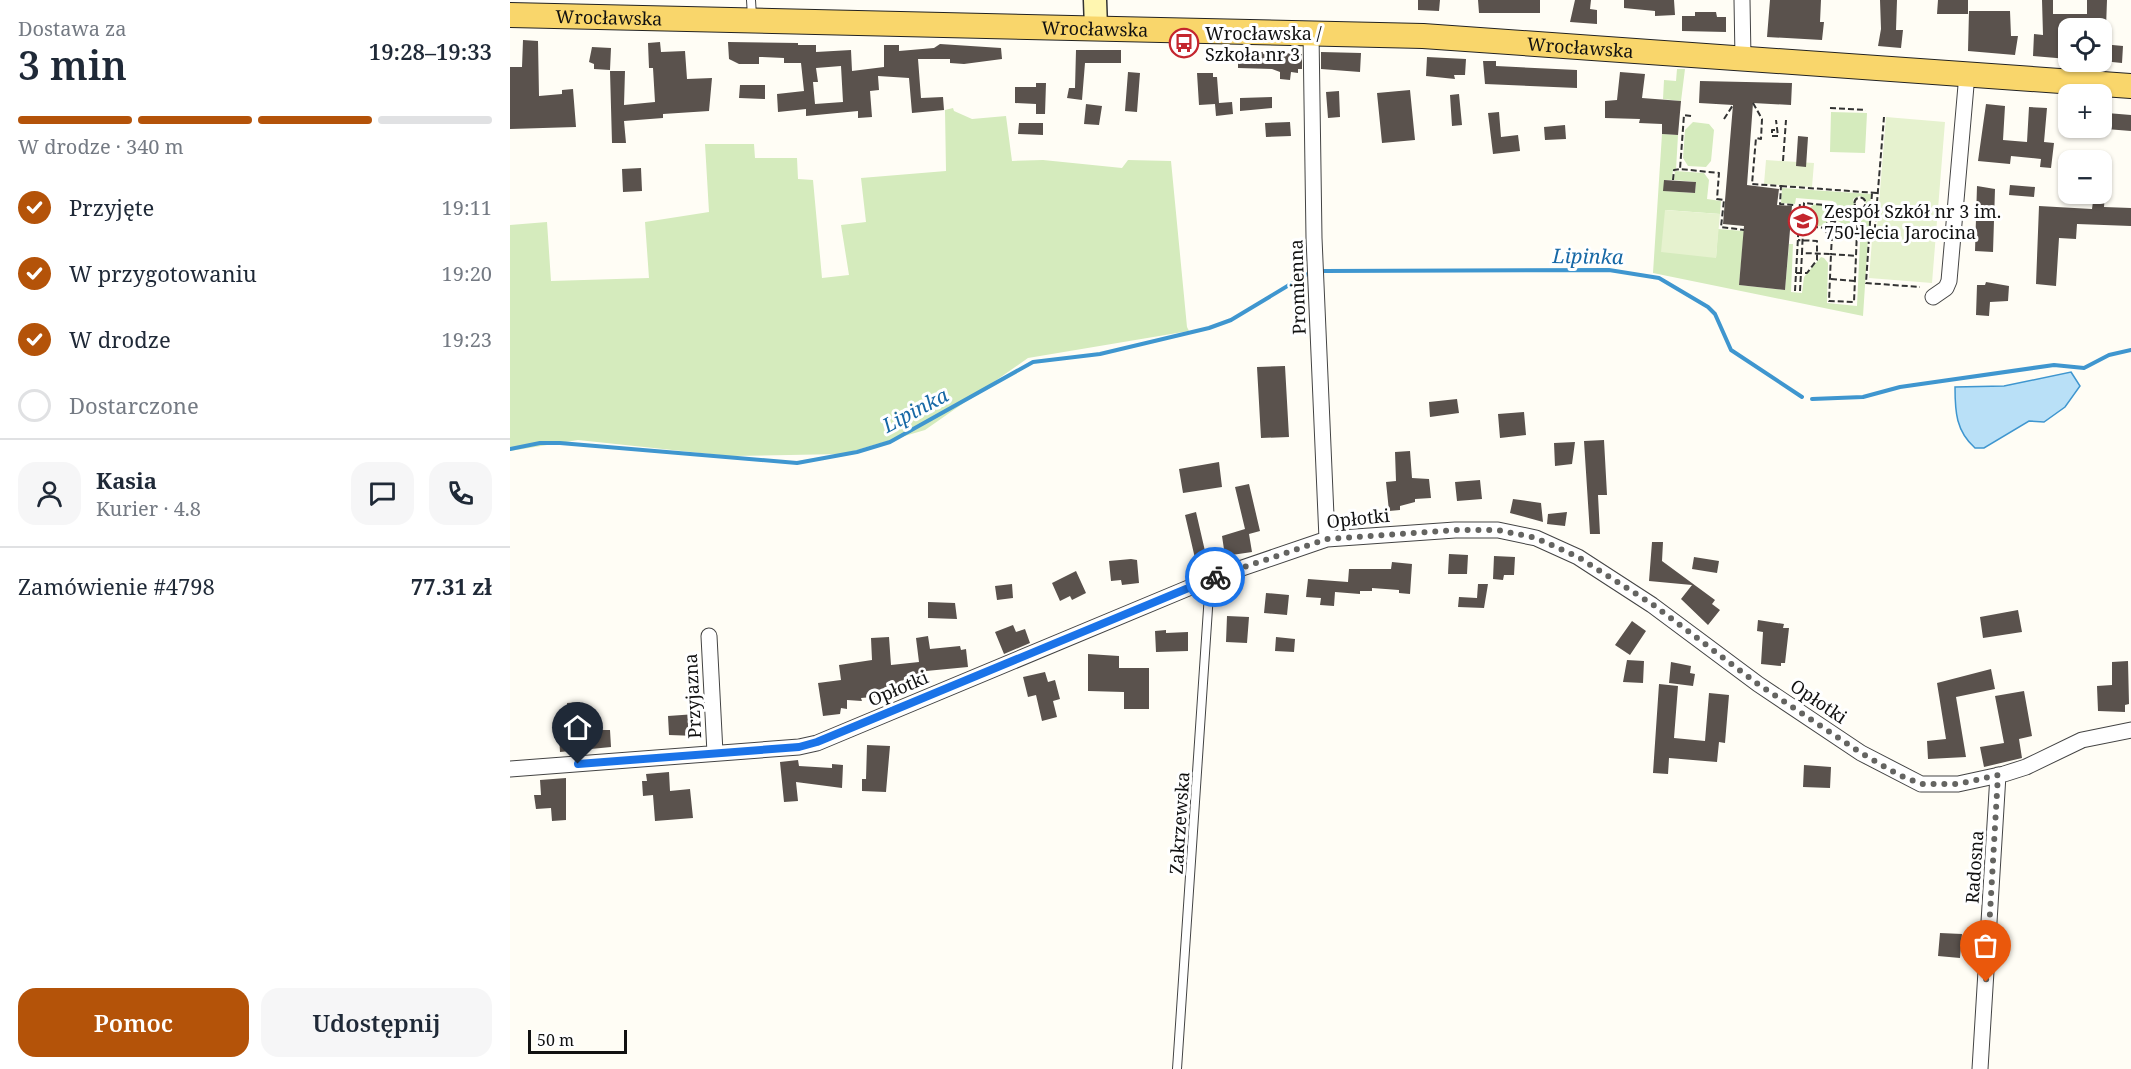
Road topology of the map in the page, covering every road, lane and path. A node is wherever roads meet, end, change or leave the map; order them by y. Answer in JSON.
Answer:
{"nodes":[{"id":1,"x":1095,"y":0,"type":"edge"},
{"id":2,"x":1742,"y":0,"type":"edge"},
{"id":3,"x":751,"y":10,"type":"edge"},
{"id":4,"x":510,"y":15,"type":"edge"},
{"id":5,"x":1096,"y":28,"type":"junction"},
{"id":6,"x":1311,"y":33,"type":"junction"},
{"id":7,"x":1743,"y":58,"type":"junction"},
{"id":8,"x":1967,"y":74,"type":"junction"},
{"id":9,"x":2131,"y":86,"type":"edge"},
{"id":10,"x":1754,"y":103,"type":"dead end"},
{"id":11,"x":1733,"y":105,"type":"dead end"},
{"id":12,"x":1830,"y":108,"type":"dead end"},
{"id":13,"x":1866,"y":110,"type":"dead end"},
{"id":14,"x":1691,"y":116,"type":"dead end"},
{"id":15,"x":1884,"y":117,"type":"dead end"},
{"id":16,"x":1724,"y":118,"type":"dead end"},
{"id":17,"x":1776,"y":120,"type":"dead end"},
{"id":18,"x":1786,"y":120,"type":"dead end"},
{"id":19,"x":1775,"y":130,"type":"dead end"},
{"id":20,"x":1783,"y":161,"type":"dead end"},
{"id":21,"x":1680,"y":169,"type":"junction"},
{"id":22,"x":1673,"y":180,"type":"dead end"},
{"id":23,"x":1781,"y":186,"type":"junction"},
{"id":24,"x":1872,"y":193,"type":"junction"},
{"id":25,"x":1878,"y":193,"type":"junction"},
{"id":26,"x":1800,"y":202,"type":"dead end"},
{"id":27,"x":1795,"y":205,"type":"dead end"},
{"id":28,"x":1858,"y":220,"type":"junction"},
{"id":29,"x":1833,"y":221,"type":"junction"},
{"id":30,"x":1803,"y":226,"type":"junction"},
{"id":31,"x":1826,"y":228,"type":"junction"},
{"id":32,"x":1839,"y":229,"type":"junction"},
{"id":33,"x":1744,"y":230,"type":"dead end"},
{"id":34,"x":1857,"y":230,"type":"junction"},
{"id":35,"x":1832,"y":235,"type":"junction"},
{"id":36,"x":1874,"y":239,"type":"dead end"},
{"id":37,"x":1798,"y":240,"type":"junction"},
{"id":38,"x":1802,"y":253,"type":"junction"},
{"id":39,"x":1831,"y":254,"type":"junction"},
{"id":40,"x":1856,"y":256,"type":"junction"},
{"id":41,"x":1796,"y":273,"type":"junction"},
{"id":42,"x":1830,"y":279,"type":"junction"},
{"id":43,"x":1855,"y":280,"type":"junction"},
{"id":44,"x":1920,"y":287,"type":"dead end"},
{"id":45,"x":1795,"y":291,"type":"dead end"},
{"id":46,"x":1800,"y":291,"type":"dead end"},
{"id":47,"x":1933,"y":297,"type":"dead end"},
{"id":48,"x":1327,"y":539,"type":"junction"},
{"id":49,"x":1210,"y":579,"type":"junction"},
{"id":50,"x":709,"y":636,"type":"dead end"},
{"id":51,"x":2131,"y":730,"type":"edge"},
{"id":52,"x":715,"y":753,"type":"junction"},
{"id":53,"x":510,"y":769,"type":"edge"},
{"id":54,"x":1998,"y":775,"type":"junction"},
{"id":55,"x":1177,"y":1069,"type":"edge"},
{"id":56,"x":1980,"y":1069,"type":"edge"}],
"edges":[{"from":1,"to":5,"type":"street"},
{"from":2,"to":7,"type":"street"},
{"from":3,"to":4,"type":"main road","name":"Wrocławska"},
{"from":3,"to":5,"type":"main road","name":"Wrocławska"},
{"from":5,"to":6,"type":"main road","name":"Wrocławska"},
{"from":6,"to":7,"type":"main road","name":"Wrocławska"},
{"from":6,"to":48,"type":"street","name":"Promienna"},
{"from":7,"to":8,"type":"main road","name":"Wrocławska"},
{"from":8,"to":9,"type":"main road","name":"Wrocławska"},
{"from":8,"to":47,"type":"street"},
{"from":10,"to":23,"type":"path"},
{"from":11,"to":16,"type":"path"},
{"from":12,"to":13,"type":"path"},
{"from":14,"to":21,"type":"path"},
{"from":15,"to":25,"type":"path"},
{"from":17,"to":19,"type":"path"},
{"from":18,"to":20,"type":"path"},
{"from":21,"to":22,"type":"path"},
{"from":21,"to":33,"type":"path"},
{"from":23,"to":24,"type":"path"},
{"from":23,"to":27,"type":"path"},
{"from":24,"to":25,"type":"path"},
{"from":24,"to":44,"type":"path"},
{"from":25,"to":36,"type":"path"},
{"from":26,"to":37,"type":"path"},
{"from":28,"to":28,"type":"path"},
{"from":28,"to":34,"type":"path"},
{"from":29,"to":30,"type":"path"},
{"from":29,"to":31,"type":"path"},
{"from":29,"to":32,"type":"path"},
{"from":30,"to":31,"type":"path"},
{"from":30,"to":38,"type":"path"},
{"from":31,"to":35,"type":"path"},
{"from":32,"to":34,"type":"path"},
{"from":32,"to":35,"type":"path"},
{"from":34,"to":40,"type":"path"},
{"from":35,"to":39,"type":"path"},
{"from":37,"to":41,"type":"path"},
{"from":37,"to":41,"type":"path"},
{"from":38,"to":39,"type":"path"},
{"from":38,"to":46,"type":"path"},
{"from":39,"to":40,"type":"path"},
{"from":39,"to":42,"type":"path"},
{"from":40,"to":43,"type":"path"},
{"from":41,"to":45,"type":"path"},
{"from":42,"to":43,"type":"path"},
{"from":42,"to":43,"type":"path"},
{"from":48,"to":49,"type":"street","name":"Opłotki"},
{"from":48,"to":54,"type":"street","name":"Opłotki"},
{"from":49,"to":52,"type":"street","name":"Opłotki"},
{"from":49,"to":55,"type":"lane","name":"Zakrzewska"},
{"from":50,"to":52,"type":"street","name":"Przyjazna"},
{"from":51,"to":54,"type":"street","name":"Opłotki"},
{"from":52,"to":53,"type":"street","name":"Opłotki"},
{"from":54,"to":56,"type":"street","name":"Radosna"}]}
